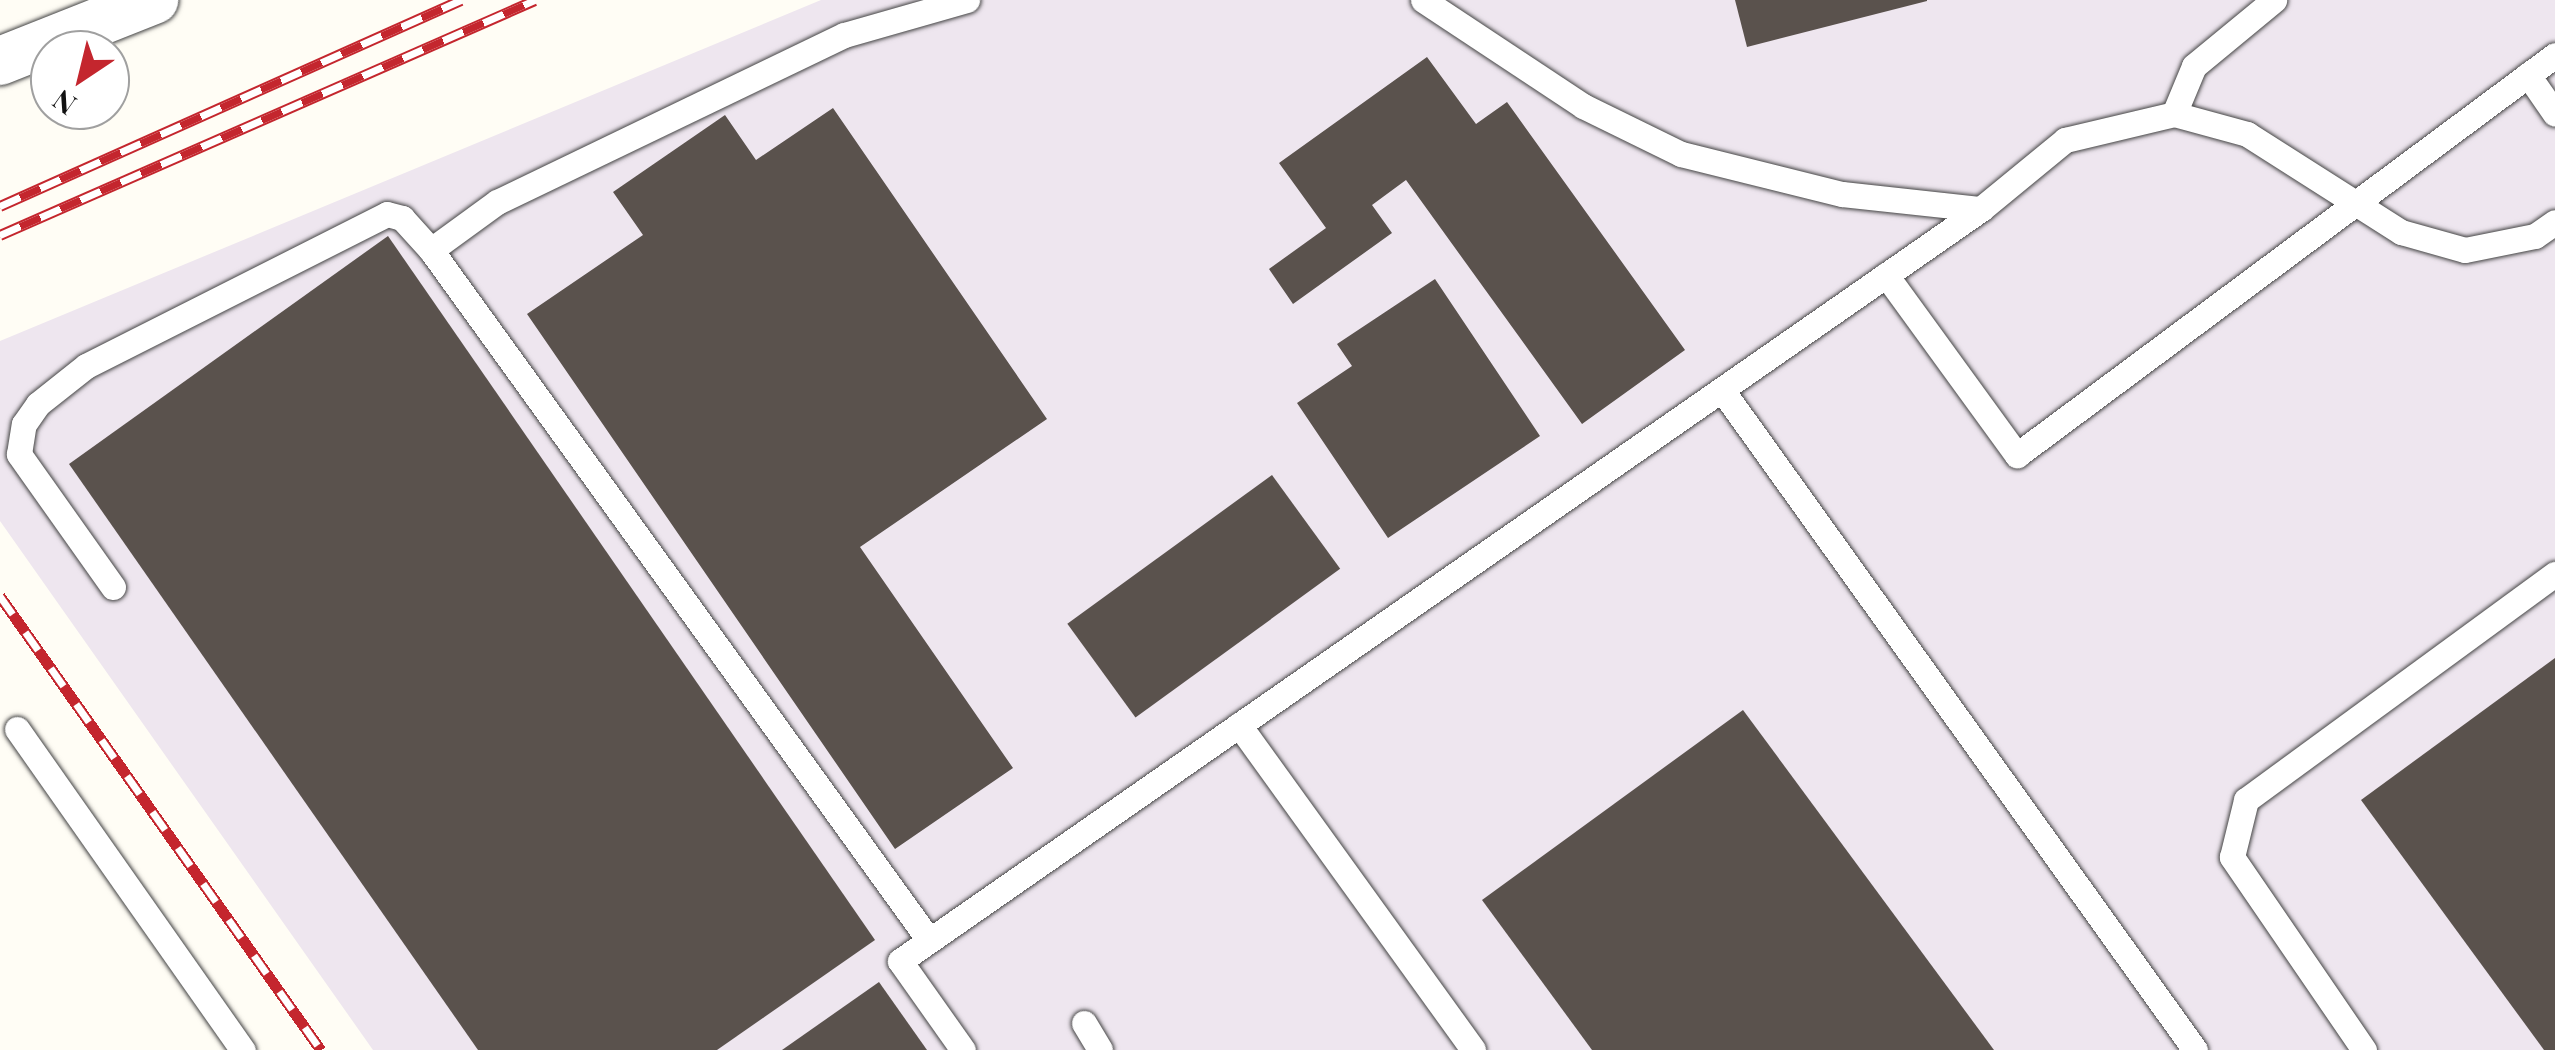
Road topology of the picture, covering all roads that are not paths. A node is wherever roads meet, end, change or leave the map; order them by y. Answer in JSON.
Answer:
{"nodes":[{"id":1,"x":154,"y":0,"type":"edge"},
{"id":2,"x":968,"y":0,"type":"edge"},
{"id":3,"x":1424,"y":0,"type":"edge"},
{"id":4,"x":2274,"y":0,"type":"edge"},
{"id":5,"x":2555,"y":55,"type":"edge"},
{"id":6,"x":0,"y":61,"type":"edge"},
{"id":7,"x":2528,"y":75,"type":"junction"},
{"id":8,"x":2174,"y":114,"type":"junction"},
{"id":9,"x":2555,"y":114,"type":"edge"},
{"id":10,"x":2351,"y":200,"type":"junction"},
{"id":11,"x":1981,"y":209,"type":"junction"},
{"id":12,"x":2555,"y":222,"type":"edge"},
{"id":13,"x":432,"y":250,"type":"junction"},
{"id":14,"x":1886,"y":275,"type":"junction"},
{"id":15,"x":1722,"y":390,"type":"junction"},
{"id":16,"x":2555,"y":574,"type":"edge"},
{"id":17,"x":112,"y":587,"type":"dead end"},
{"id":18,"x":1239,"y":725,"type":"junction"},
{"id":19,"x":17,"y":729,"type":"dead end"},
{"id":20,"x":930,"y":940,"type":"junction"},
{"id":21,"x":1084,"y":1023,"type":"dead end"},
{"id":22,"x":243,"y":1050,"type":"edge"},
{"id":23,"x":963,"y":1050,"type":"edge"},
{"id":24,"x":1100,"y":1050,"type":"edge"},
{"id":25,"x":1473,"y":1050,"type":"edge"},
{"id":26,"x":2195,"y":1050,"type":"edge"},
{"id":27,"x":2364,"y":1050,"type":"edge"}],
"edges":[{"from":1,"to":6,"type":"street"},
{"from":2,"to":13,"type":"lane"},
{"from":3,"to":11,"type":"lane"},
{"from":4,"to":8,"type":"lane"},
{"from":5,"to":7,"type":"lane"},
{"from":7,"to":9,"type":"lane"},
{"from":7,"to":10,"type":"lane"},
{"from":8,"to":10,"type":"lane"},
{"from":8,"to":11,"type":"lane"},
{"from":10,"to":12,"type":"lane"},
{"from":10,"to":14,"type":"lane"},
{"from":11,"to":14,"type":"lane"},
{"from":13,"to":17,"type":"lane"},
{"from":13,"to":20,"type":"lane"},
{"from":14,"to":15,"type":"lane"},
{"from":15,"to":18,"type":"lane"},
{"from":15,"to":26,"type":"lane"},
{"from":16,"to":27,"type":"lane"},
{"from":18,"to":20,"type":"lane"},
{"from":18,"to":25,"type":"lane"},
{"from":19,"to":22,"type":"lane"},
{"from":20,"to":23,"type":"lane"},
{"from":21,"to":24,"type":"lane"}]}
